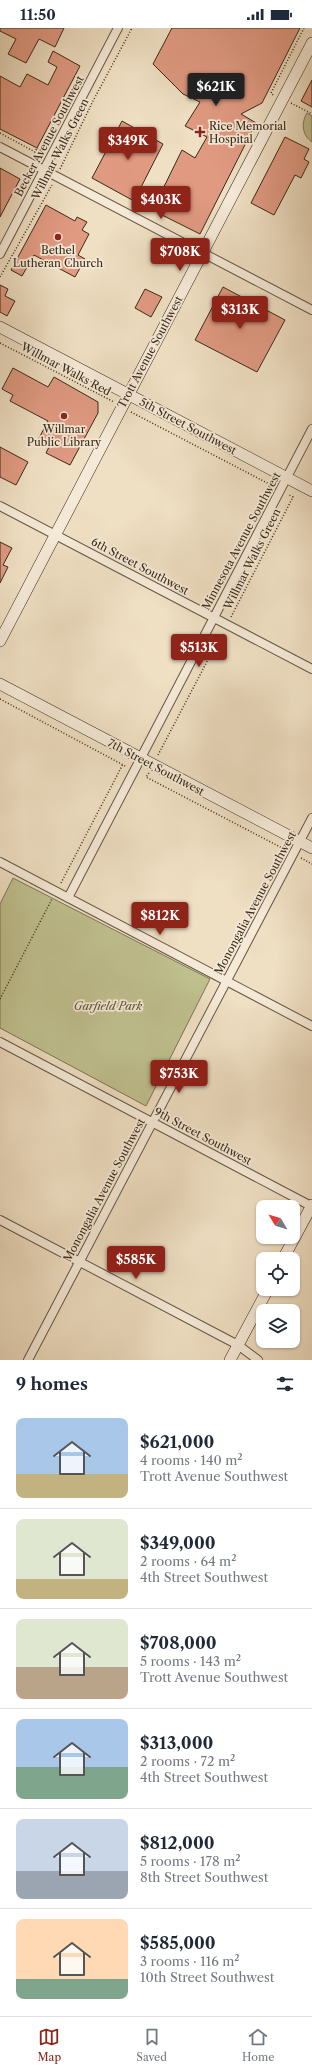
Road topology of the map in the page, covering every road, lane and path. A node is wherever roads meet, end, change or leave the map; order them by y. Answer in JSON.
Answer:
{"nodes":[{"id":1,"x":117,"y":28,"type":"edge"},
{"id":2,"x":132,"y":28,"type":"edge"},
{"id":3,"x":312,"y":43,"type":"edge"},
{"id":4,"x":0,"y":134,"type":"edge"},
{"id":5,"x":0,"y":147,"type":"edge"},
{"id":6,"x":51,"y":156,"type":"junction"},
{"id":7,"x":64,"y":162,"type":"junction"},
{"id":8,"x":44,"y":170,"type":"junction"},
{"id":9,"x":58,"y":172,"type":"dead end"},
{"id":10,"x":53,"y":182,"type":"dead end"},
{"id":11,"x":202,"y":253,"type":"junction"},
{"id":12,"x":0,"y":254,"type":"edge"},
{"id":13,"x":0,"y":277,"type":"edge"},
{"id":14,"x":312,"y":310,"type":"edge"},
{"id":15,"x":0,"y":327,"type":"edge"},
{"id":16,"x":0,"y":343,"type":"edge"},
{"id":17,"x":129,"y":395,"type":"junction"},
{"id":18,"x":116,"y":404,"type":"dead end"},
{"id":19,"x":128,"y":410,"type":"dead end"},
{"id":20,"x":312,"y":429,"type":"edge"},
{"id":21,"x":287,"y":478,"type":"junction"},
{"id":22,"x":274,"y":487,"type":"dead end"},
{"id":23,"x":312,"y":491,"type":"edge"},
{"id":24,"x":286,"y":494,"type":"dead end"},
{"id":25,"x":0,"y":506,"type":"edge"},
{"id":26,"x":55,"y":535,"type":"junction"},
{"id":27,"x":214,"y":617,"type":"junction"},
{"id":28,"x":231,"y":617,"type":"dead end"},
{"id":29,"x":224,"y":631,"type":"dead end"},
{"id":30,"x":0,"y":641,"type":"edge"},
{"id":31,"x":312,"y":669,"type":"edge"},
{"id":32,"x":0,"y":684,"type":"edge"},
{"id":33,"x":0,"y":699,"type":"edge"},
{"id":34,"x":156,"y":758,"type":"dead end"},
{"id":35,"x":141,"y":759,"type":"junction"},
{"id":36,"x":122,"y":764,"type":"junction"},
{"id":37,"x":134,"y":771,"type":"junction"},
{"id":38,"x":149,"y":771,"type":"dead end"},
{"id":39,"x":146,"y":777,"type":"junction"},
{"id":40,"x":312,"y":818,"type":"edge"},
{"id":41,"x":300,"y":841,"type":"junction"},
{"id":42,"x":312,"y":848,"type":"edge"},
{"id":43,"x":293,"y":854,"type":"junction"},
{"id":44,"x":0,"y":862,"type":"edge"},
{"id":45,"x":312,"y":864,"type":"edge"},
{"id":46,"x":56,"y":892,"type":"junction"},
{"id":47,"x":68,"y":898,"type":"junction"},
{"id":48,"x":226,"y":982,"type":"junction"},
{"id":49,"x":0,"y":999,"type":"edge"},
{"id":50,"x":312,"y":1026,"type":"edge"},
{"id":51,"x":0,"y":1042,"type":"edge"},
{"id":52,"x":152,"y":1122,"type":"junction"},
{"id":53,"x":312,"y":1205,"type":"edge"},
{"id":54,"x":0,"y":1220,"type":"edge"},
{"id":55,"x":287,"y":1252,"type":"edge"},
{"id":56,"x":80,"y":1262,"type":"junction"},
{"id":57,"x":264,"y":1296,"type":"edge"},
{"id":58,"x":238,"y":1345,"type":"junction"},
{"id":59,"x":28,"y":1360,"type":"edge"},
{"id":60,"x":230,"y":1360,"type":"edge"},
{"id":61,"x":258,"y":1360,"type":"edge"}],
"edges":[{"from":1,"to":6,"type":"street","name":"Becker Avenue Southwest"},
{"from":2,"to":7,"type":"path","name":"Willmar Walks Green"},
{"from":3,"to":11,"type":"street","name":"Trott Avenue Southwest"},
{"from":4,"to":6,"type":"path"},
{"from":5,"to":8,"type":"street"},
{"from":6,"to":7,"type":"path"},
{"from":6,"to":8,"type":"street","name":"Becker Avenue Southwest"},
{"from":7,"to":9,"type":"path","name":"Willmar Walks Green"},
{"from":8,"to":11,"type":"street"},
{"from":8,"to":12,"type":"street","name":"Becker Avenue Southwest"},
{"from":10,"to":13,"type":"path","name":"Willmar Walks Green"},
{"from":11,"to":14,"type":"street"},
{"from":11,"to":17,"type":"street","name":"Trott Avenue Southwest"},
{"from":15,"to":17,"type":"street","name":"5th Street Southwest"},
{"from":16,"to":18,"type":"path"},
{"from":17,"to":21,"type":"street","name":"5th Street Southwest"},
{"from":17,"to":26,"type":"street","name":"Trott Avenue Southwest"},
{"from":19,"to":22,"type":"path"},
{"from":20,"to":21,"type":"street","name":"Minnesota Avenue Southwest"},
{"from":21,"to":23,"type":"street","name":"5th Street Southwest"},
{"from":21,"to":27,"type":"street","name":"Minnesota Avenue Southwest"},
{"from":24,"to":28,"type":"path","name":"Willmar Walks Green"},
{"from":25,"to":26,"type":"street","name":"6th Street Southwest"},
{"from":26,"to":27,"type":"street","name":"6th Street Southwest"},
{"from":26,"to":30,"type":"street","name":"Trott Avenue Southwest"},
{"from":27,"to":31,"type":"street","name":"6th Street Southwest"},
{"from":27,"to":35,"type":"street","name":"Minnesota Avenue Southwest"},
{"from":29,"to":34,"type":"path"},
{"from":32,"to":35,"type":"street","name":"7th Street Southwest"},
{"from":33,"to":36,"type":"path"},
{"from":35,"to":37,"type":"street","name":"Minnesota Avenue Southwest"},
{"from":35,"to":41,"type":"street","name":"7th Street Southwest"},
{"from":36,"to":37,"type":"path"},
{"from":36,"to":46,"type":"path"},
{"from":37,"to":39,"type":"path"},
{"from":37,"to":47,"type":"street","name":"Minnesota Avenue Southwest"},
{"from":38,"to":39,"type":"path"},
{"from":39,"to":43,"type":"path"},
{"from":40,"to":41,"type":"street","name":"Monongalia Avenue Southwest"},
{"from":41,"to":42,"type":"street","name":"7th Street Southwest"},
{"from":41,"to":43,"type":"street","name":"Monongalia Avenue Southwest"},
{"from":43,"to":45,"type":"path"},
{"from":43,"to":48,"type":"street","name":"Monongalia Avenue Southwest"},
{"from":44,"to":46,"type":"street"},
{"from":46,"to":47,"type":"street"},
{"from":46,"to":49,"type":"path"},
{"from":47,"to":48,"type":"street"},
{"from":48,"to":50,"type":"street"},
{"from":48,"to":52,"type":"street","name":"Monongalia Avenue Southwest"},
{"from":51,"to":52,"type":"street","name":"9th Street Southwest"},
{"from":52,"to":53,"type":"street","name":"9th Street Southwest"},
{"from":52,"to":56,"type":"street","name":"Monongalia Avenue Southwest"},
{"from":53,"to":55,"type":"street"},
{"from":54,"to":56,"type":"street"},
{"from":56,"to":58,"type":"street"},
{"from":56,"to":59,"type":"street","name":"Monongalia Avenue Southwest"},
{"from":57,"to":58,"type":"street"},
{"from":58,"to":60,"type":"street"},
{"from":58,"to":61,"type":"street"}]}
